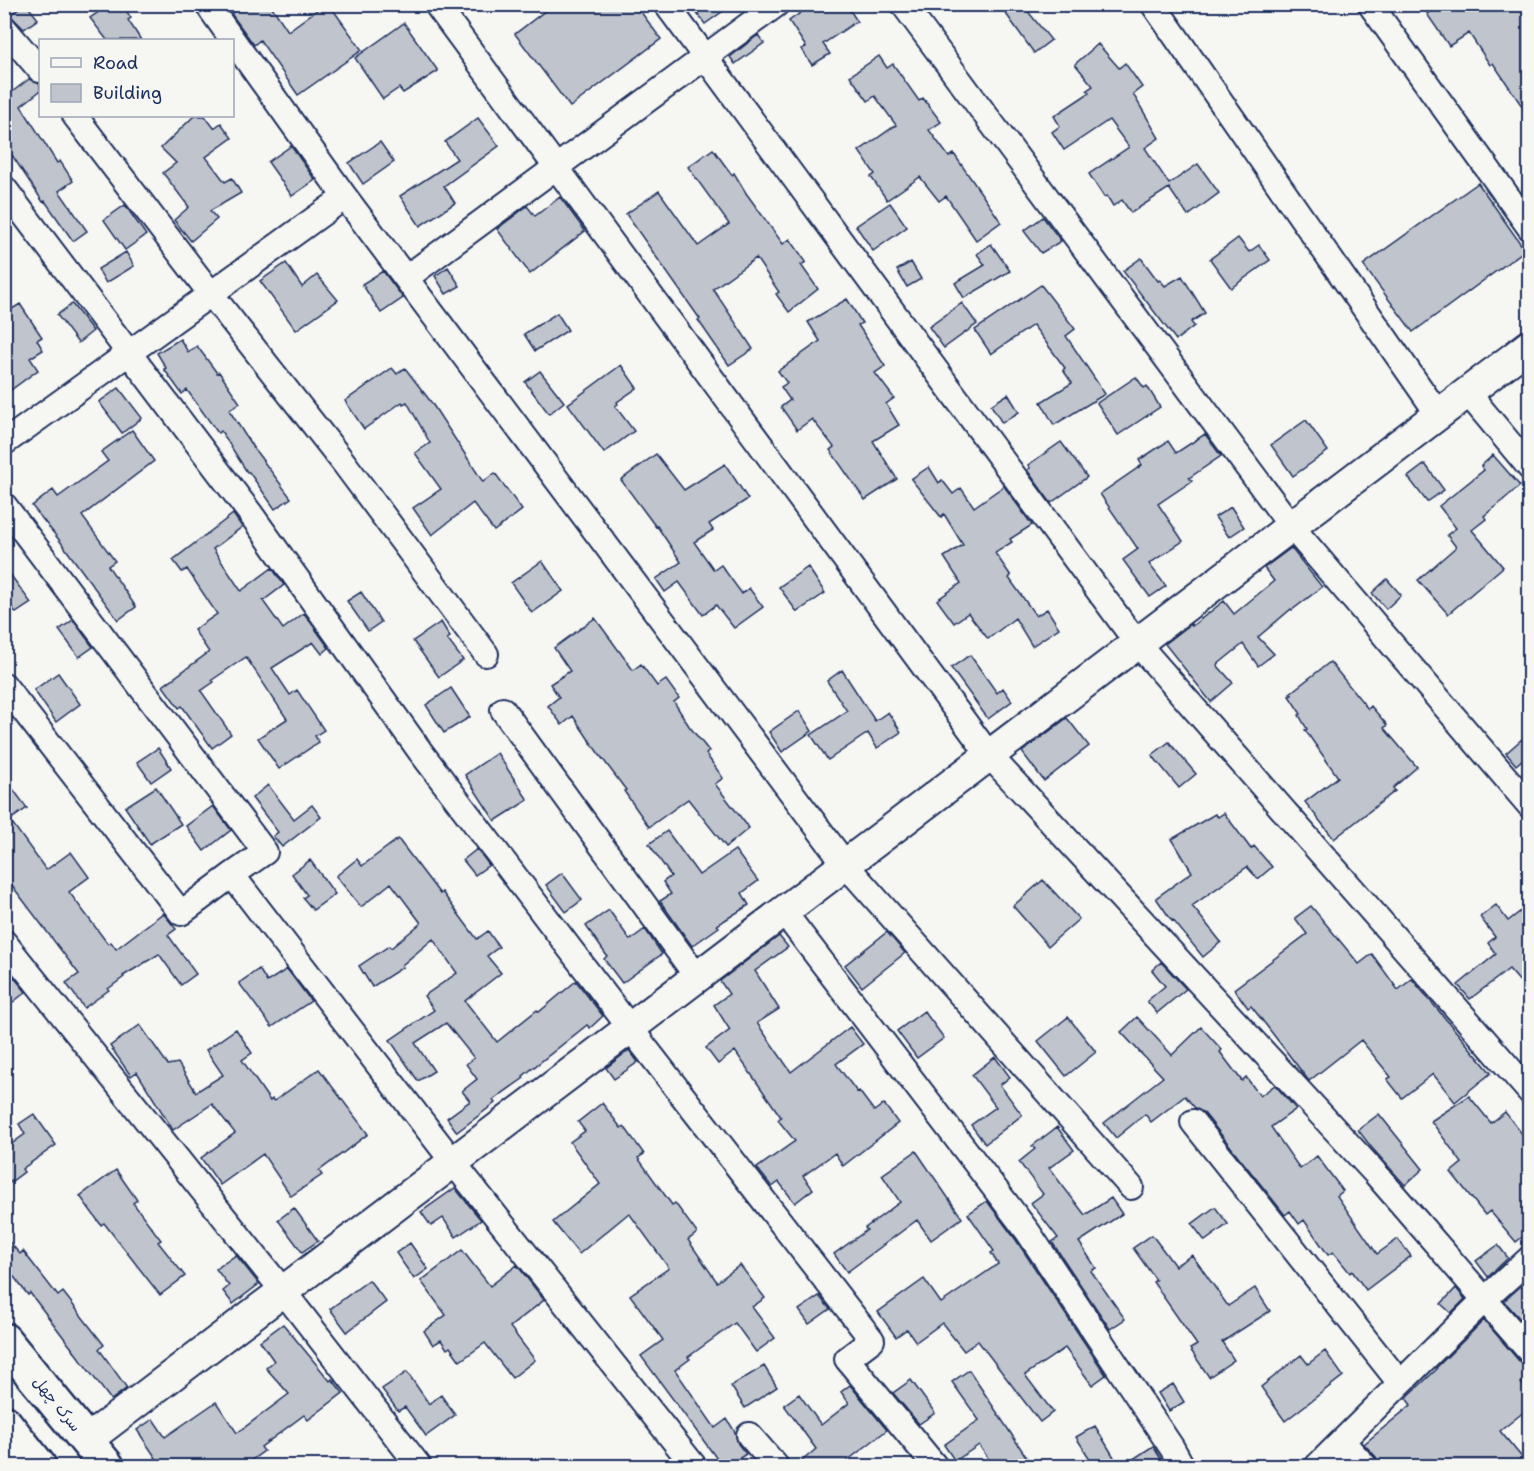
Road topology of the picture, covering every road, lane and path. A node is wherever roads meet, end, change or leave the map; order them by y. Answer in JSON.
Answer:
{"nodes":[{"id":1,"x":207,"y":4,"type":"edge"},
{"id":2,"x":436,"y":4,"type":"edge"},
{"id":3,"x":666,"y":4,"type":"edge"},
{"id":4,"x":777,"y":4,"type":"edge"},
{"id":5,"x":903,"y":4,"type":"edge"},
{"id":6,"x":1153,"y":4,"type":"edge"},
{"id":7,"x":1370,"y":4,"type":"edge"},
{"id":8,"x":4,"y":28,"type":"edge"},
{"id":9,"x":232,"y":39,"type":"edge"},
{"id":10,"x":234,"y":42,"type":"edge"},
{"id":11,"x":704,"y":58,"type":"junction"},
{"id":12,"x":39,"y":69,"type":"edge"},
{"id":13,"x":76,"y":117,"type":"edge"},
{"id":14,"x":555,"y":168,"type":"junction"},
{"id":15,"x":4,"y":188,"type":"edge"},
{"id":16,"x":345,"y":197,"type":"junction"},
{"id":17,"x":1530,"y":228,"type":"edge"},
{"id":18,"x":406,"y":278,"type":"junction"},
{"id":19,"x":211,"y":294,"type":"junction"},
{"id":20,"x":1530,"y":345,"type":"edge"},
{"id":21,"x":129,"y":353,"type":"junction"},
{"id":22,"x":1467,"y":392,"type":"junction"},
{"id":23,"x":1438,"y":414,"type":"junction"},
{"id":24,"x":4,"y":443,"type":"edge"},
{"id":25,"x":1530,"y":468,"type":"edge"},
{"id":26,"x":4,"y":506,"type":"edge"},
{"id":27,"x":1291,"y":526,"type":"junction"},
{"id":28,"x":1137,"y":643,"type":"junction"},
{"id":29,"x":486,"y":654,"type":"dead end"},
{"id":30,"x":4,"y":685,"type":"edge"},
{"id":31,"x":503,"y":710,"type":"dead end"},
{"id":32,"x":989,"y":755,"type":"junction"},
{"id":33,"x":1530,"y":806,"type":"edge"},
{"id":34,"x":845,"y":864,"type":"junction"},
{"id":35,"x":232,"y":875,"type":"junction"},
{"id":36,"x":783,"y":911,"type":"junction"},
{"id":37,"x":4,"y":942,"type":"edge"},
{"id":38,"x":697,"y":976,"type":"junction"},
{"id":39,"x":630,"y":1028,"type":"junction"},
{"id":40,"x":1530,"y":1092,"type":"edge"},
{"id":41,"x":1193,"y":1122,"type":"dead end"},
{"id":42,"x":453,"y":1162,"type":"junction"},
{"id":43,"x":1131,"y":1187,"type":"dead end"},
{"id":44,"x":1530,"y":1258,"type":"edge"},
{"id":45,"x":283,"y":1291,"type":"junction"},
{"id":46,"x":1484,"y":1300,"type":"junction"},
{"id":47,"x":4,"y":1340,"type":"edge"},
{"id":48,"x":1530,"y":1352,"type":"edge"},
{"id":49,"x":1400,"y":1383,"type":"junction"},
{"id":50,"x":4,"y":1422,"type":"edge"},
{"id":51,"x":749,"y":1435,"type":"dead end"},
{"id":52,"x":87,"y":1440,"type":"junction"},
{"id":53,"x":1342,"y":1441,"type":"junction"},
{"id":54,"x":39,"y":1467,"type":"edge"},
{"id":55,"x":106,"y":1467,"type":"edge"},
{"id":56,"x":418,"y":1467,"type":"edge"},
{"id":57,"x":694,"y":1467,"type":"edge"},
{"id":58,"x":776,"y":1467,"type":"edge"},
{"id":59,"x":935,"y":1467,"type":"edge"},
{"id":60,"x":1182,"y":1467,"type":"edge"},
{"id":61,"x":1317,"y":1467,"type":"edge"},
{"id":62,"x":1365,"y":1467,"type":"edge"}],
"edges":[{"from":1,"to":9,"type":"street"},
{"from":2,"to":14,"type":"street"},
{"from":3,"to":11,"type":"street"},
{"from":4,"to":11,"type":"street"},
{"from":5,"to":27,"type":"street"},
{"from":6,"to":23,"type":"street"},
{"from":7,"to":17,"type":"street"},
{"from":8,"to":12,"type":"street"},
{"from":10,"to":16,"type":"street"},
{"from":11,"to":14,"type":"street"},
{"from":11,"to":28,"type":"street"},
{"from":13,"to":19,"type":"street"},
{"from":14,"to":18,"type":"street"},
{"from":14,"to":32,"type":"street"},
{"from":15,"to":21,"type":"street"},
{"from":16,"to":18,"type":"street"},
{"from":16,"to":19,"type":"street"},
{"from":18,"to":34,"type":"street"},
{"from":19,"to":21,"type":"street"},
{"from":19,"to":29,"type":"street"},
{"from":20,"to":22,"type":"street"},
{"from":21,"to":24,"type":"street"},
{"from":21,"to":39,"type":"street"},
{"from":22,"to":23,"type":"street"},
{"from":22,"to":25,"type":"street"},
{"from":23,"to":27,"type":"street"},
{"from":26,"to":35,"type":"street"},
{"from":27,"to":28,"type":"street"},
{"from":27,"to":33,"type":"street"},
{"from":28,"to":32,"type":"street"},
{"from":28,"to":40,"type":"street"},
{"from":30,"to":35,"type":"street"},
{"from":31,"to":38,"type":"street"},
{"from":32,"to":34,"type":"street"},
{"from":32,"to":46,"type":"street"},
{"from":34,"to":36,"type":"street"},
{"from":34,"to":43,"type":"street"},
{"from":35,"to":42,"type":"street"},
{"from":36,"to":38,"type":"street"},
{"from":36,"to":60,"type":"street"},
{"from":37,"to":45,"type":"street"},
{"from":38,"to":39,"type":"street"},
{"from":39,"to":42,"type":"street"},
{"from":39,"to":59,"type":"street"},
{"from":41,"to":49,"type":"street"},
{"from":42,"to":45,"type":"street"},
{"from":42,"to":57,"type":"street"},
{"from":44,"to":46,"type":"street"},
{"from":45,"to":52,"type":"street"},
{"from":45,"to":56,"type":"street"},
{"from":46,"to":48,"type":"street"},
{"from":46,"to":49,"type":"street"},
{"from":47,"to":52,"type":"main road","name":"سرک چهل"},
{"from":49,"to":53,"type":"street"},
{"from":50,"to":54,"type":"main road"},
{"from":51,"to":58,"type":"street"},
{"from":52,"to":55,"type":"main road","name":"سرک چهل"},
{"from":53,"to":61,"type":"street"},
{"from":53,"to":62,"type":"street"}]}
